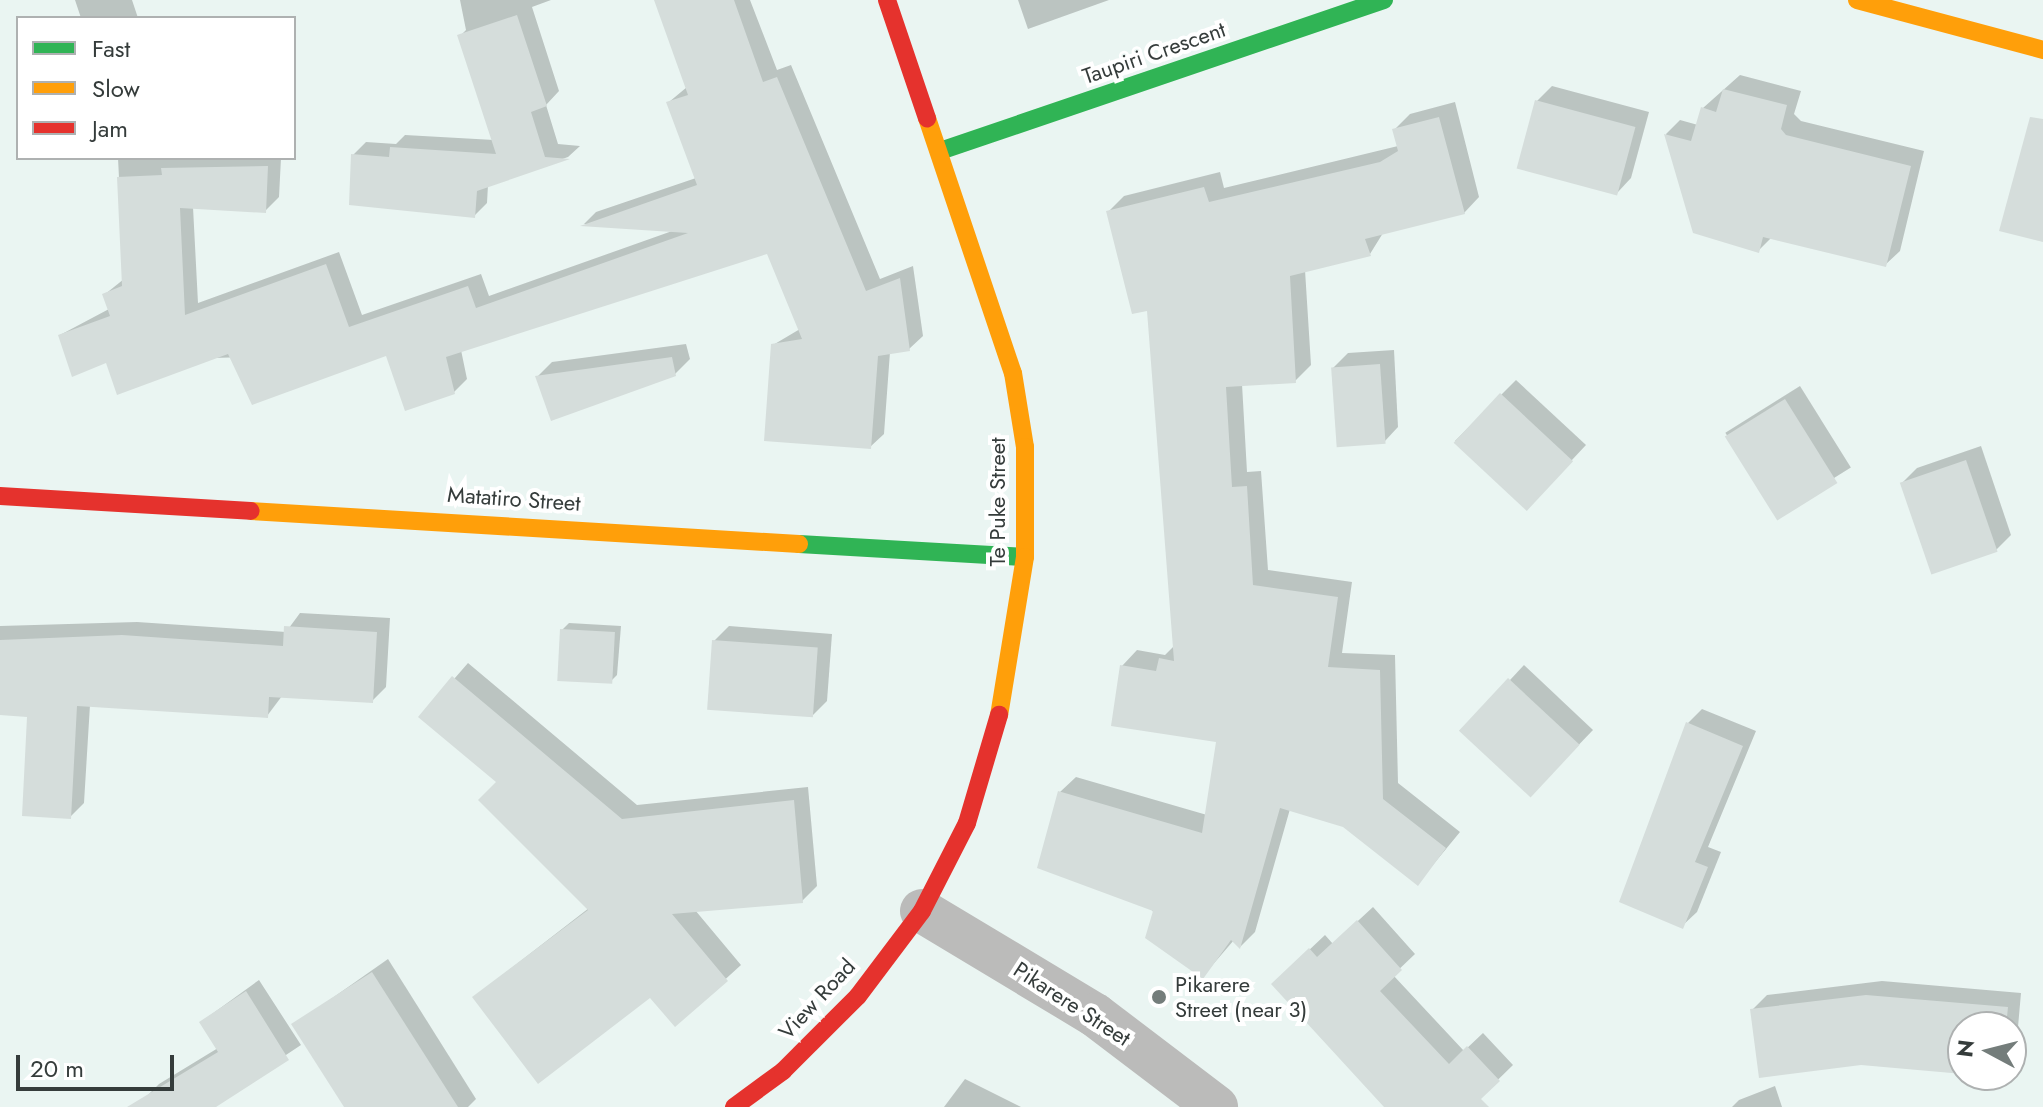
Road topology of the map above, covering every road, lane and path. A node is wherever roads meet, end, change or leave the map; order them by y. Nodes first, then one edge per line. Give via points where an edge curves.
1 (887, 0) edge
2 (1384, 0) edge
3 (1857, 0) edge
4 (2043, 50) edge
5 (940, 151) junction
6 (0, 496) edge
7 (1025, 557) junction
8 (922, 911) junction
9 (734, 1107) edge
10 (1216, 1107) edge

1 - 5 street, Te Puke Street
2 - 5 street, Taupiri Crescent
3 - 4 street
5 - 7 street, Te Puke Street via 1013,373 1025,447
6 - 7 street, Matatiro Street
7 - 8 street, Te Puke Street via 994,743 967,823
8 - 9 street, View Road via 858,996 783,1071
8 - 10 street, Pikarere Street via 1095,1015

